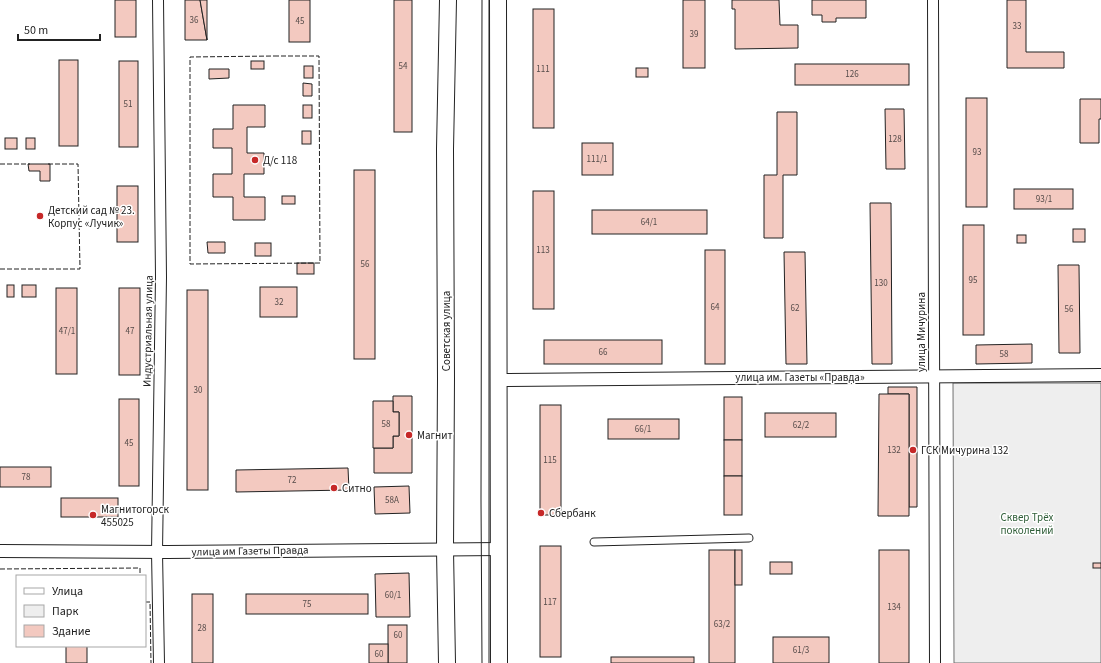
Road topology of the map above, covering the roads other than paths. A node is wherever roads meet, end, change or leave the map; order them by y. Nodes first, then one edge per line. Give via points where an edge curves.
1 (158, 0) edge
2 (448, 0) edge
3 (498, 0) edge
4 (933, 0) edge
5 (1101, 375) edge
6 (933, 377) junction
7 (498, 380) junction
8 (749, 538) dead end
9 (594, 542) dead end
10 (500, 549) junction
11 (445, 550) junction
12 (0, 551) edge
13 (157, 552) junction
14 (159, 663) edge
15 (447, 663) edge
16 (499, 663) edge
17 (935, 663) edge

1 - 13 street, Индустриальная улица via 161,277
2 - 11 main road, Советская улица via 445,149
3 - 7 main road
4 - 6 street, улица Мичурина
5 - 6 street, улица им. Газеты «Правда»
6 - 7 street, улица им. Газеты «Правда»
6 - 17 street, улица Мичурина
7 - 10 main road
8 - 9 street
10 - 11 street, улица им Газеты Правда
10 - 16 main road
11 - 13 street, улица им Газеты Правда
11 - 15 main road, Советская улица
12 - 13 street, улица им Газеты Правда
13 - 14 street, Индустриальная улица

